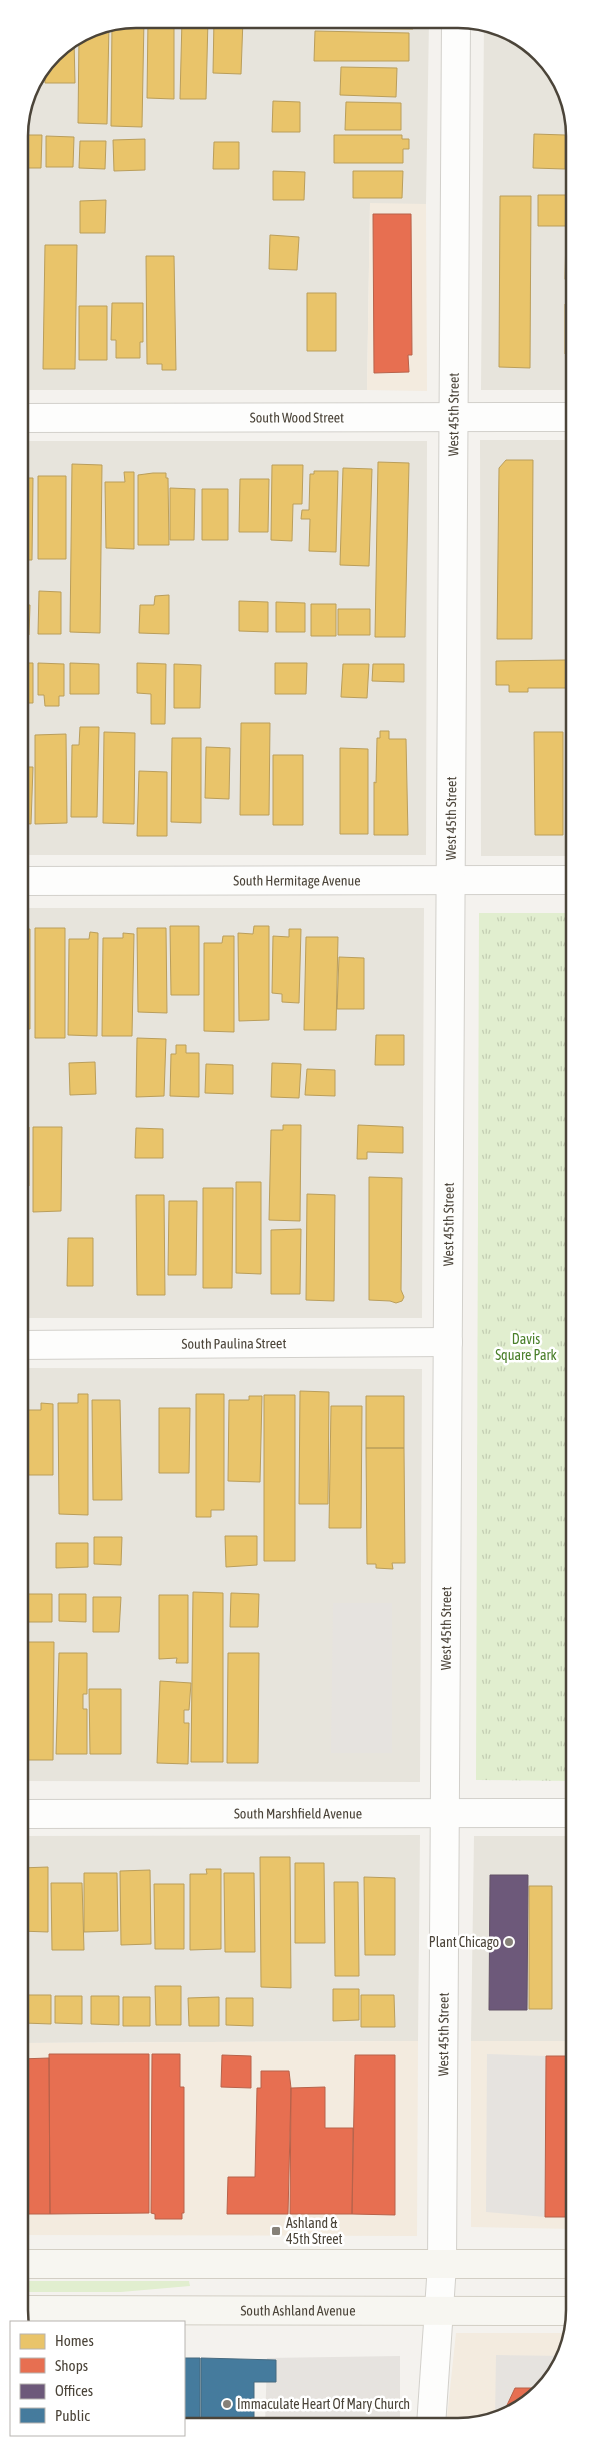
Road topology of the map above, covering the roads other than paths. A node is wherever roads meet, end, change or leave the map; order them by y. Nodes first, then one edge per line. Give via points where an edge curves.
1 (456, 28) edge
2 (453, 417) junction
3 (566, 417) edge
4 (28, 418) edge
5 (450, 880) junction
6 (566, 880) edge
7 (28, 881) edge
8 (448, 1342) junction
9 (28, 1345) edge
10 (566, 1813) edge
11 (28, 1814) edge
12 (445, 1814) junction
13 (28, 2264) edge
14 (566, 2264) edge
15 (442, 2265) junction
16 (28, 2310) edge
17 (438, 2312) junction
18 (566, 2312) edge
19 (431, 2418) edge

1 - 2 street, West 45th Street
2 - 3 street, South Wood Street
2 - 4 street, South Wood Street
2 - 5 street, West 45th Street
5 - 6 street, South Hermitage Avenue
5 - 7 street, South Hermitage Avenue
5 - 8 street, West 45th Street
8 - 9 street, South Paulina Street
8 - 12 street, West 45th Street
10 - 12 street, South Marshfield Avenue
11 - 12 street, South Marshfield Avenue
12 - 15 street, West 45th Street
13 - 15 main road
14 - 15 main road
15 - 17 street, West 45th Street
16 - 17 main road, South Ashland Avenue
17 - 18 main road, South Ashland Avenue
17 - 19 street, West 45th Street

